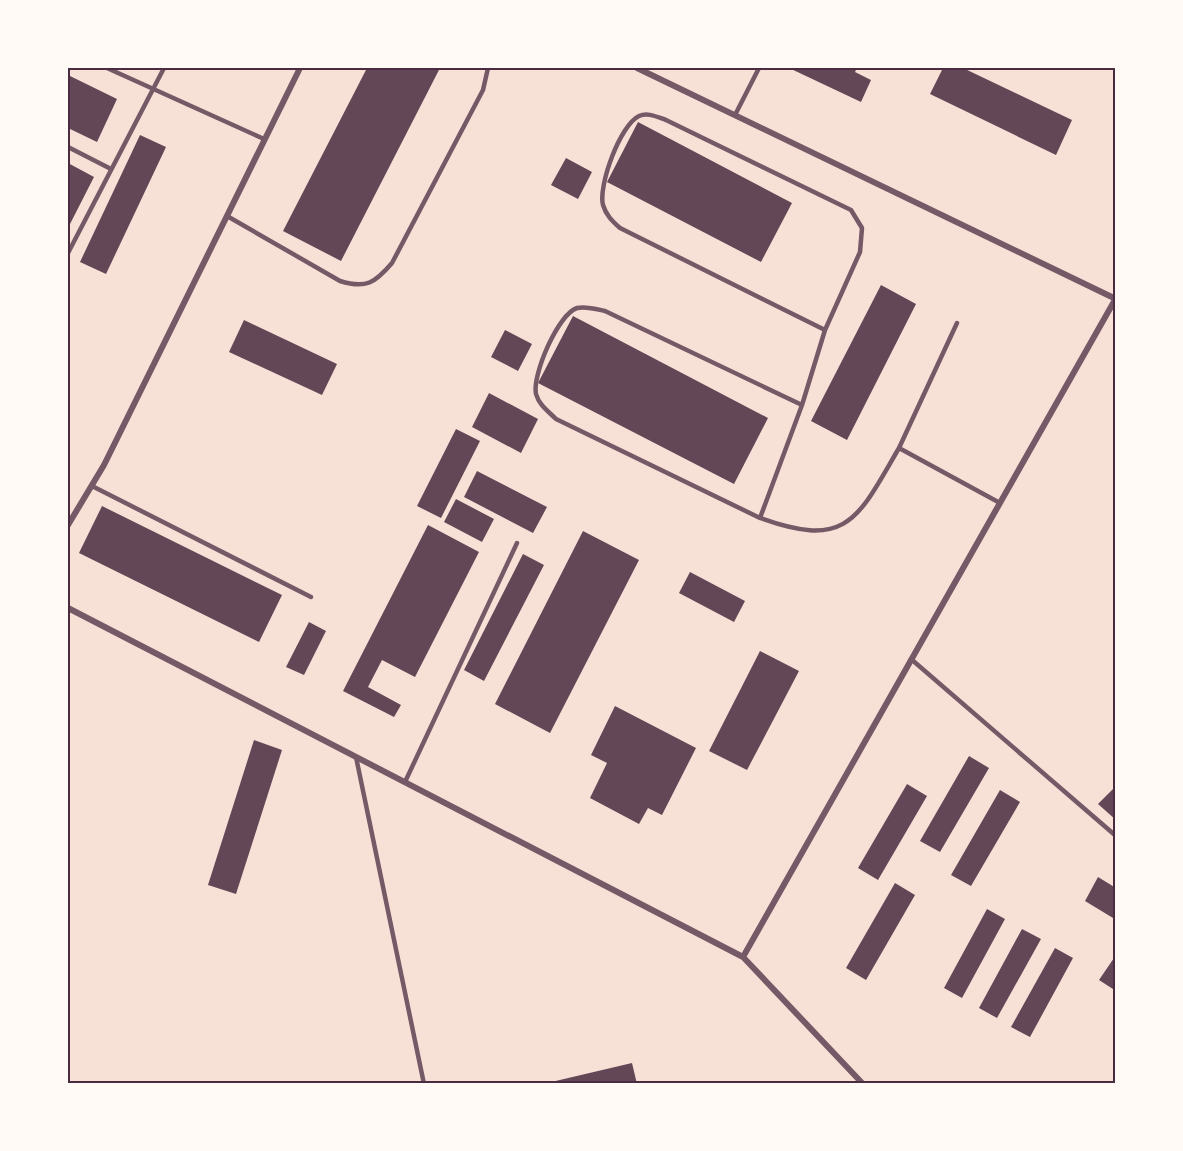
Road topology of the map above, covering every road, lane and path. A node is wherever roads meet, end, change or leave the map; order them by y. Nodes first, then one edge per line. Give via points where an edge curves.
1 (107, 68) edge
2 (164, 68) edge
3 (300, 68) edge
4 (489, 68) edge
5 (637, 68) edge
6 (759, 68) edge
7 (152, 88) junction
8 (735, 115) junction
9 (264, 139) junction
10 (68, 147) edge
11 (111, 169) junction
12 (227, 216) junction
13 (68, 253) edge
14 (1115, 299) edge
15 (957, 322) dead end
16 (825, 330) junction
17 (802, 405) junction
18 (899, 448) junction
19 (92, 486) junction
20 (1000, 503) junction
21 (760, 518) junction
22 (68, 525) edge
23 (517, 543) dead end
24 (311, 597) dead end
25 (68, 608) edge
26 (911, 659) junction
27 (356, 756) junction
28 (405, 782) junction
29 (1116, 836) edge
30 (743, 957) junction
31 (424, 1083) edge
32 (863, 1083) edge

1 - 7 lane
2 - 7 lane
3 - 9 street
4 - 12 lane via 483,90 381,277 355,285 340,281
5 - 8 street
6 - 8 lane
7 - 9 lane
7 - 11 lane
8 - 14 street
9 - 12 street
10 - 11 lane
11 - 13 lane
12 - 19 street
14 - 20 street
15 - 18 lane
16 - 16 lane via 620,228 608,217 603,206 603,180 626,127 638,116 648,114 666,120 851,210 859,220 862,240
16 - 17 lane
17 - 21 lane
17 - 21 lane via 589,307 565,315 539,367 536,393 540,404 556,419
18 - 20 lane
18 - 21 lane via 871,497 841,527 805,531
19 - 22 street
19 - 24 lane
20 - 26 street
23 - 28 lane
25 - 27 street
26 - 29 lane
26 - 30 street
27 - 28 street
27 - 31 lane
28 - 30 street
30 - 32 street

